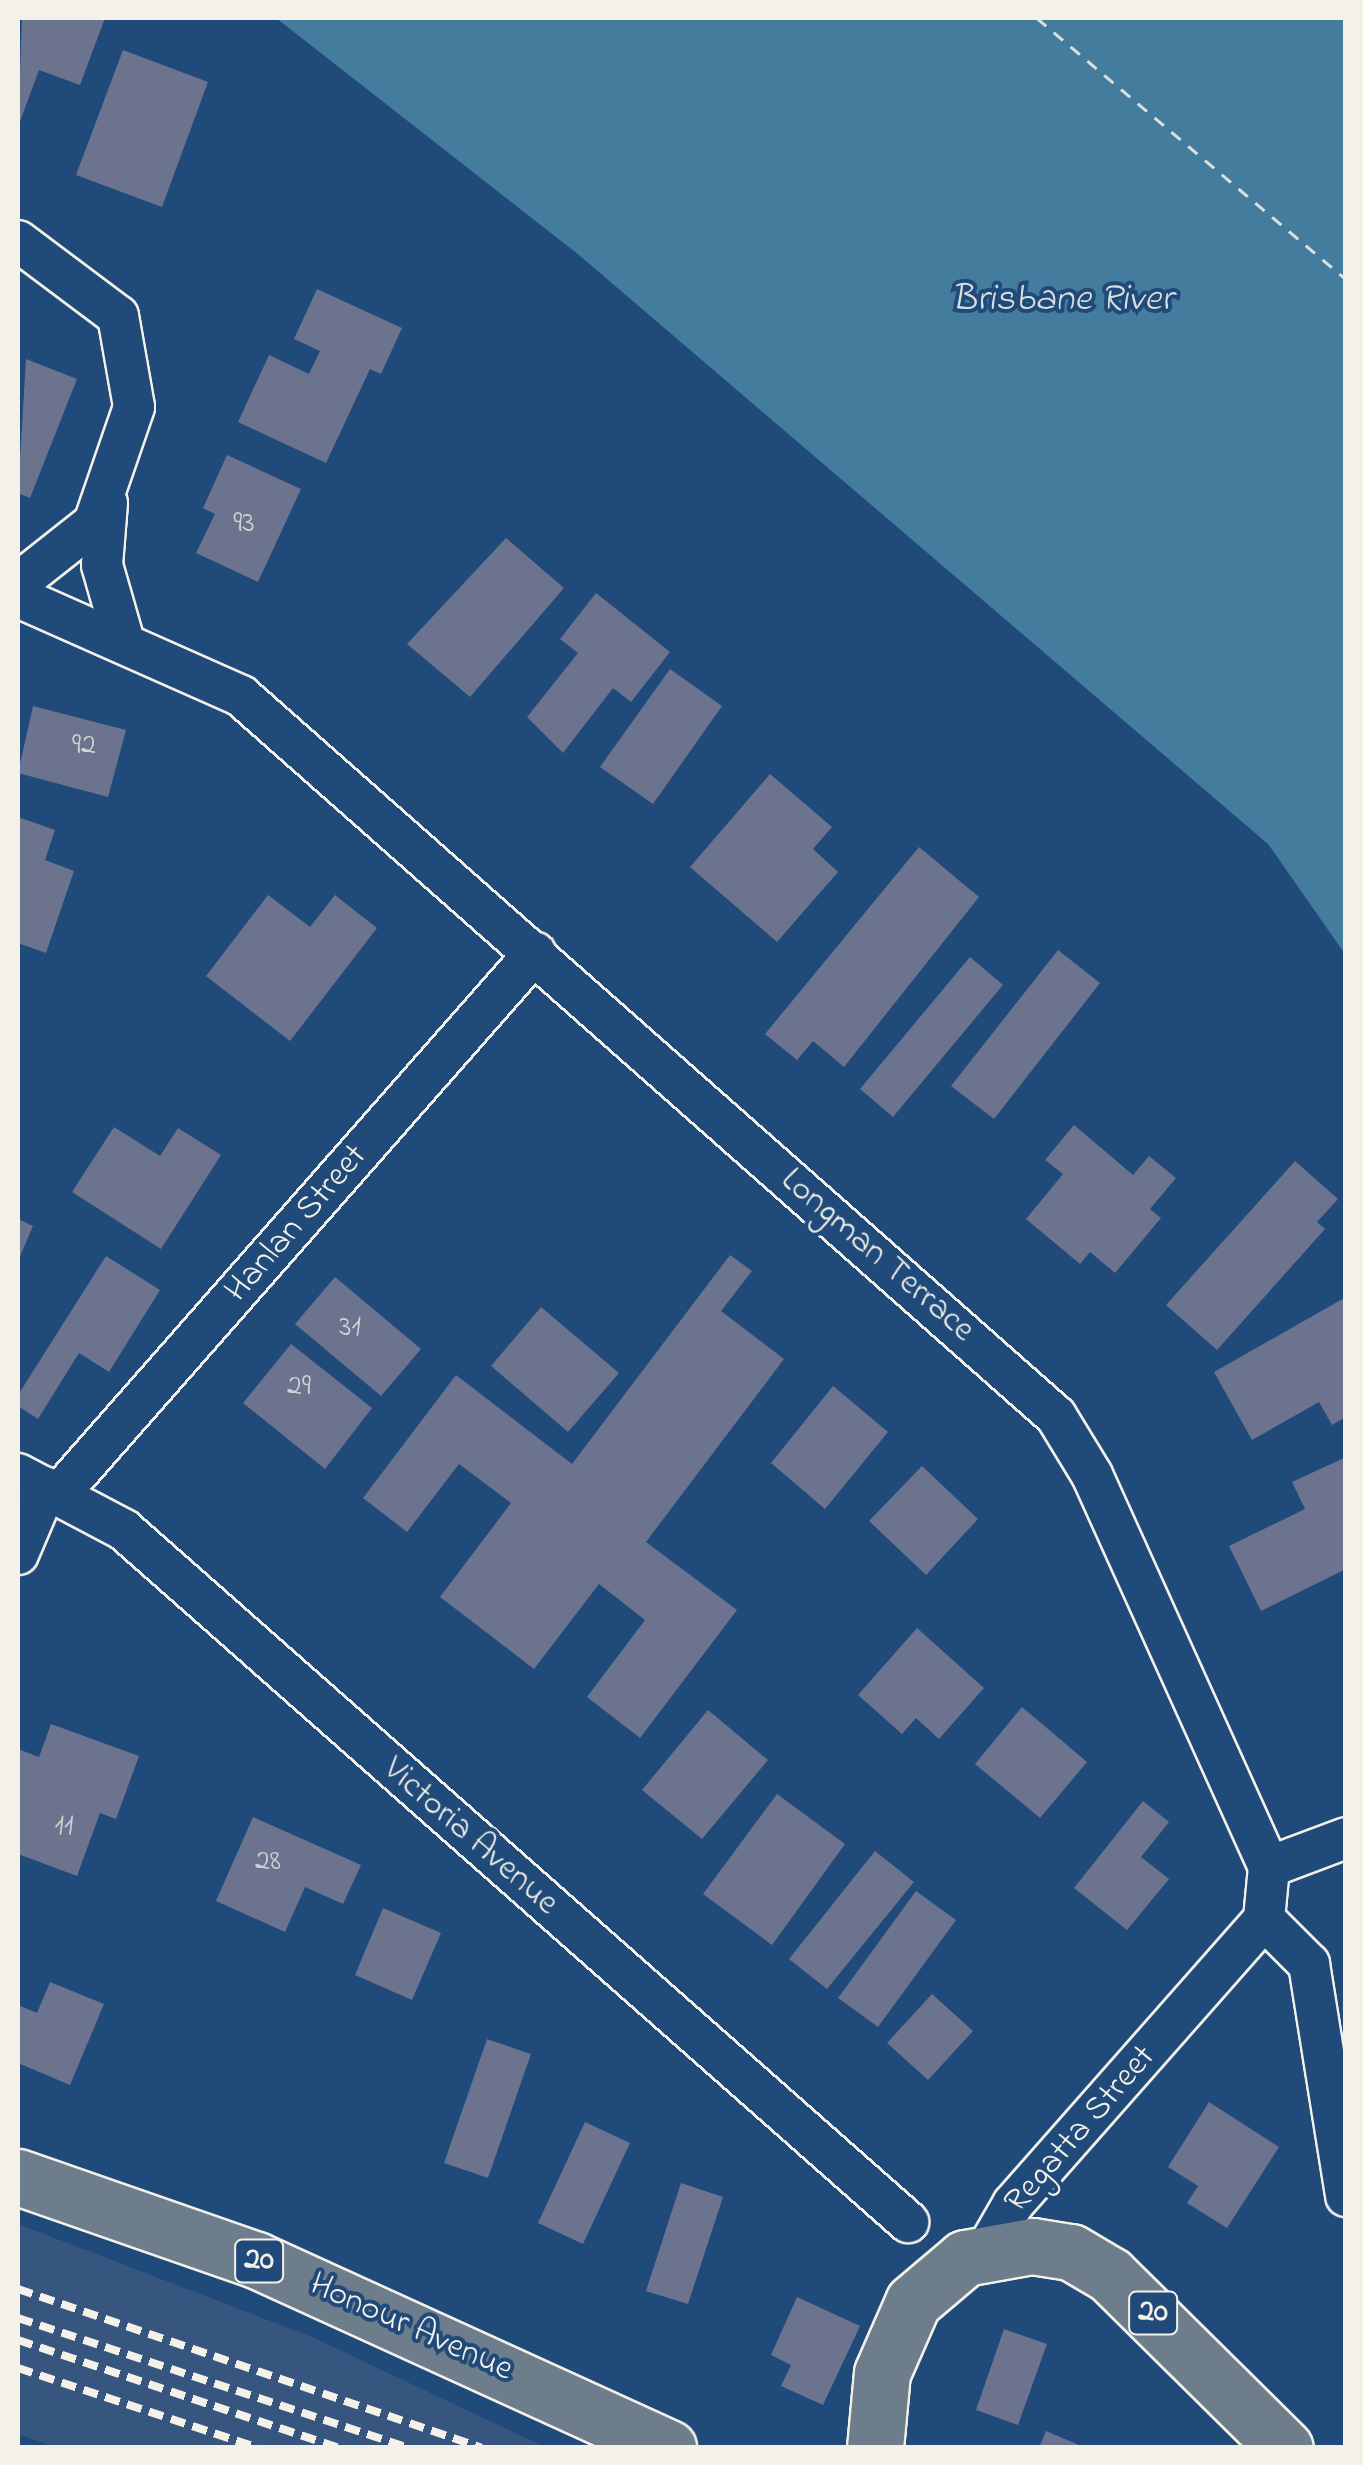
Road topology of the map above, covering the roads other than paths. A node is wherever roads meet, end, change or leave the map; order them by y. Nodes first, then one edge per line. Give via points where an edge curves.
1 (18, 241) edge
2 (110, 494) junction
3 (18, 583) edge
4 (18, 597) edge
5 (123, 638) junction
6 (535, 954) junction
7 (41, 1485) edge
8 (18, 1554) edge
9 (1346, 1838) edge
10 (1269, 1867) junction
11 (1264, 1919) junction
12 (28, 2177) edge
13 (1346, 2196) edge
14 (908, 2222) dead end
15 (986, 2252) junction
16 (668, 2448) edge
17 (874, 2448) edge
18 (1285, 2448) edge

1 - 2 street via 107,304 124,330 134,420
2 - 3 street via 74,546
2 - 5 street via 102,565
4 - 5 street, Longman Terrace
5 - 6 street, Longman Terrace via 241,696
6 - 7 street, Hanlan Street
6 - 10 street, Longman Terrace via 1056,1416 1092,1475
7 - 8 street, Hanlan Street
7 - 14 street, Victoria Avenue via 124,1530
9 - 10 street
10 - 11 street, Longman Terrace
11 - 13 street via 1311,1970
11 - 15 street, Regatta Street via 1013,2204
12 - 16 main road, Honour Avenue / 20 via 354,2301
15 - 17 main road, Regatta Street / 20 via 938,2275 904,2318 878,2388
15 - 18 main road, 20 via 1046,2246 1095,2264

